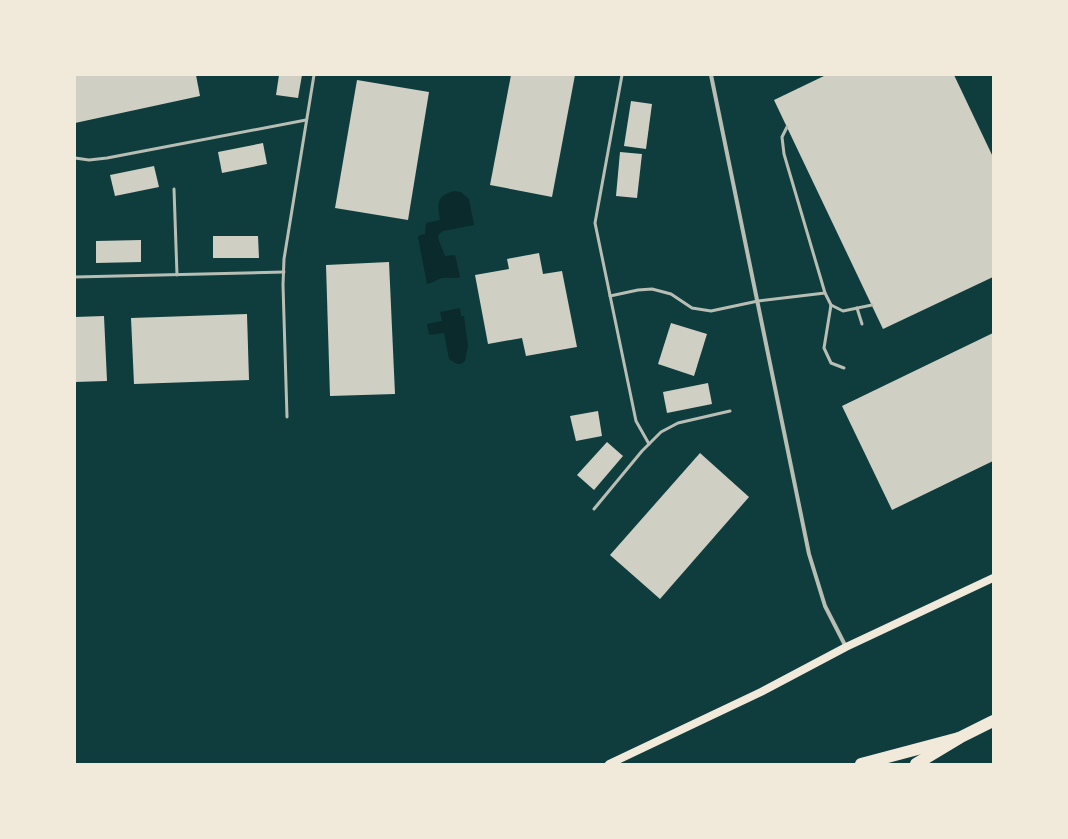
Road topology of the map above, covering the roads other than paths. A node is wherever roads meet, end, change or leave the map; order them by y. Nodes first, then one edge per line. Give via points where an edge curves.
1 (314, 75) edge
2 (622, 75) edge
3 (711, 75) edge
4 (306, 120) junction
5 (787, 127) dead end
6 (75, 158) edge
7 (174, 189) dead end
8 (284, 272) junction
9 (177, 275) junction
10 (75, 277) edge
11 (825, 293) junction
12 (610, 296) junction
13 (758, 301) junction
14 (830, 305) junction
15 (872, 305) dead end
16 (857, 308) junction
17 (862, 324) dead end
18 (844, 368) dead end
19 (730, 411) dead end
20 (287, 417) dead end
21 (649, 444) junction
22 (594, 509) dead end
23 (993, 578) edge
24 (846, 647) junction
25 (993, 721) edge
26 (959, 738) junction
27 (609, 764) edge
28 (861, 764) edge
29 (916, 764) edge

1 - 4 lane
2 - 12 lane via 595,223
3 - 13 street
4 - 6 lane via 107,158
4 - 8 lane
5 - 11 lane via 782,137 784,154
7 - 9 lane
8 - 9 lane
8 - 20 lane
9 - 10 lane
11 - 13 lane
11 - 14 lane
12 - 13 lane via 652,289 671,294 692,308 710,311
12 - 21 lane via 636,421
13 - 24 street via 809,554 825,606
14 - 16 lane via 843,311
14 - 18 lane via 824,348 831,363
15 - 16 lane
16 - 17 lane
19 - 21 lane via 678,422 661,432
21 - 22 lane
23 - 24 main road
24 - 27 main road via 761,692
25 - 26 highway
26 - 28 highway
26 - 29 highway

